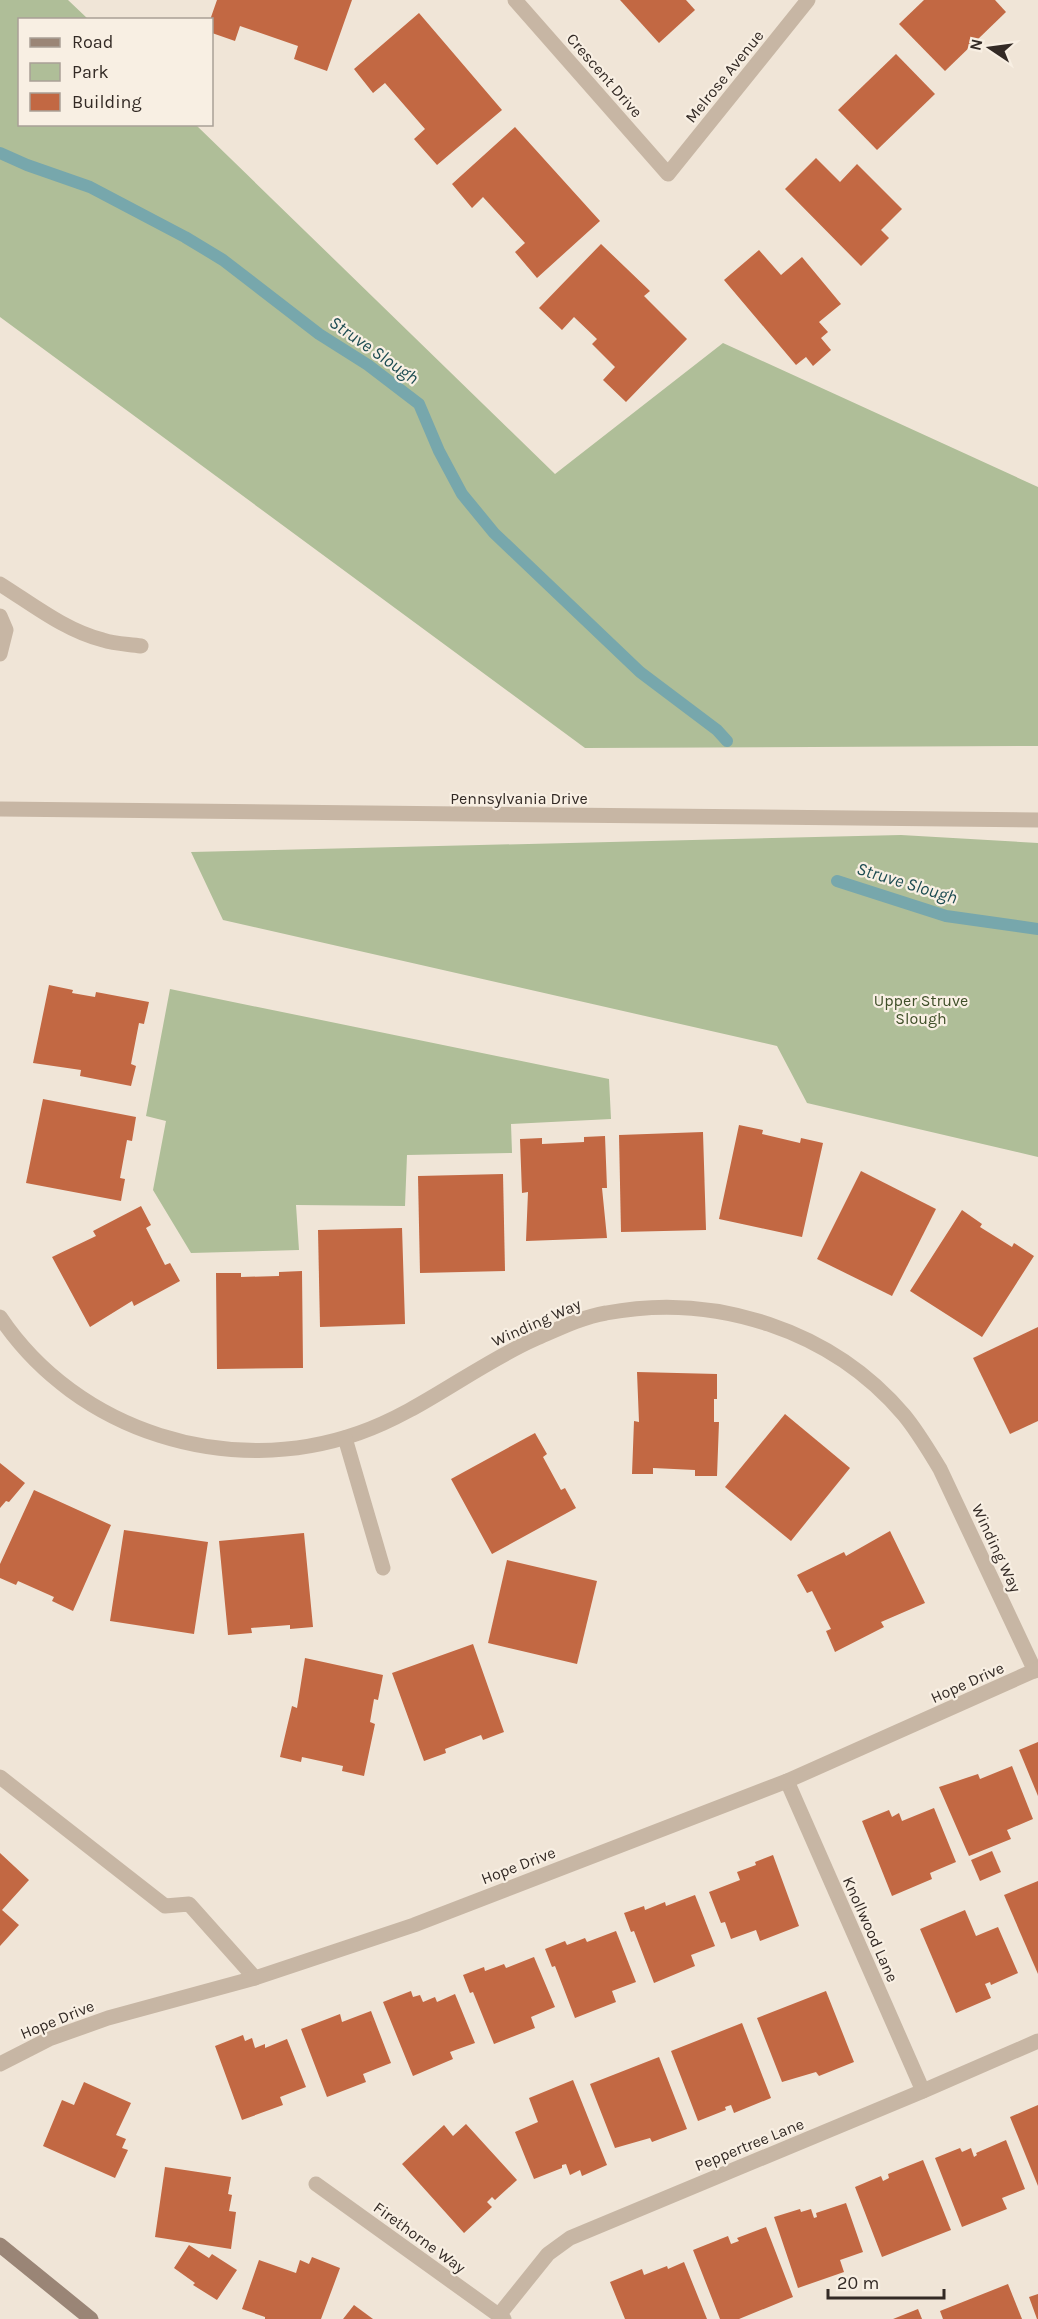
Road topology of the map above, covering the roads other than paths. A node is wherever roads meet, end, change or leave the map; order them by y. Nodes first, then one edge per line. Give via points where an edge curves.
1 (514, 0) edge
2 (808, 0) edge
3 (668, 174) joint
4 (0, 584) edge
5 (0, 616) edge
6 (141, 646) dead end
7 (0, 654) edge
8 (0, 809) edge
9 (1038, 820) edge
10 (0, 1317) edge
11 (345, 1438) junction
12 (383, 1568) dead end
13 (1036, 1670) edge
14 (0, 1777) edge
15 (787, 1781) junction
16 (255, 1978) junction
17 (1038, 2041) edge
18 (0, 2064) edge
19 (923, 2091) junction
20 (316, 2184) dead end
21 (0, 2245) edge
22 (501, 2317) edge
23 (91, 2319) edge

1 - 3 street, Crescent Drive
2 - 3 street, Melrose Avenue
4 - 6 street via 90,636
5 - 7 street via 6,630
8 - 9 street, Pennsylvania Drive
10 - 11 street, Winding Way via 56,1381 136,1428 221,1449 288,1449
11 - 12 street
11 - 13 street, Winding Way via 382,1423 533,1340 604,1313 665,1306 711,1309 751,1318 814,1344 841,1360 904,1415 940,1469
13 - 15 street, Hope Drive
14 - 16 street via 165,1906 189,1904
15 - 16 street, Hope Drive via 414,1925
15 - 19 street, Knollwood Lane
16 - 18 street, Hope Drive via 108,2018 49,2038
17 - 19 street, Peppertree Lane
19 - 22 street, Peppertree Lane via 570,2238 548,2254
20 - 22 street, Firethorne Way
21 - 23 main road

